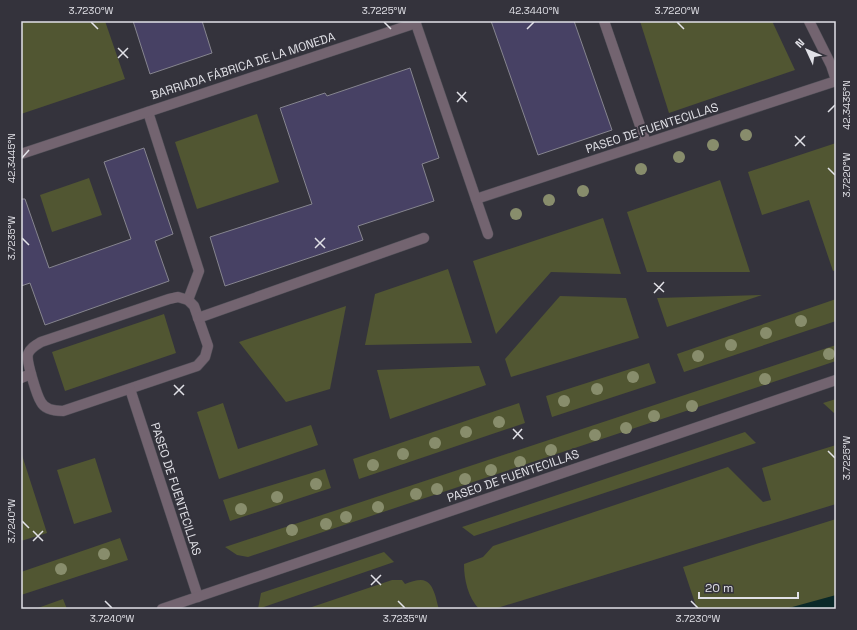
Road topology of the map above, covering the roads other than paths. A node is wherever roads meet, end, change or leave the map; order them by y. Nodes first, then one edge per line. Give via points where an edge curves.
1 (604, 21) edge
2 (809, 21) edge
3 (415, 22) edge
4 (836, 81) edge
5 (148, 112) junction
6 (646, 143) junction
7 (21, 154) edge
8 (476, 199) junction
9 (488, 234) dead end
10 (424, 238) dead end
11 (188, 300) junction
12 (198, 318) junction
13 (24, 350) edge
14 (31, 374) junction
15 (21, 378) edge
16 (836, 380) edge
17 (130, 389) junction
18 (198, 597) junction
19 (162, 609) edge

1 - 6 street
2 - 4 street via 831,65
3 - 5 street, BARRIADA FÁBRICA DE LA MONEDA
3 - 8 street, BARRIADA FÁBRICA DE LA MONEDA
4 - 6 street, PASEO DE FUENTECILLAS
5 - 7 street, BARRIADA FÁBRICA DE LA MONEDA
5 - 11 street, BARRIADA FÁBRICA DE LA MONEDA via 199,271
6 - 8 street, PASEO DE FUENTECILLAS
8 - 9 street, BARRIADA FÁBRICA DE LA MONEDA
10 - 12 street
11 - 12 street via 194,306
11 - 13 street via 178,297 168,299 48,339
12 - 17 street via 208,346 205,357 197,366
13 - 14 street
14 - 15 street
14 - 17 street via 41,403 51,411 63,411
16 - 18 street, PASEO DE FUENTECILLAS
17 - 18 street, PASEO DE FUENTECILLAS
18 - 19 street, PASEO DE FUENTECILLAS

